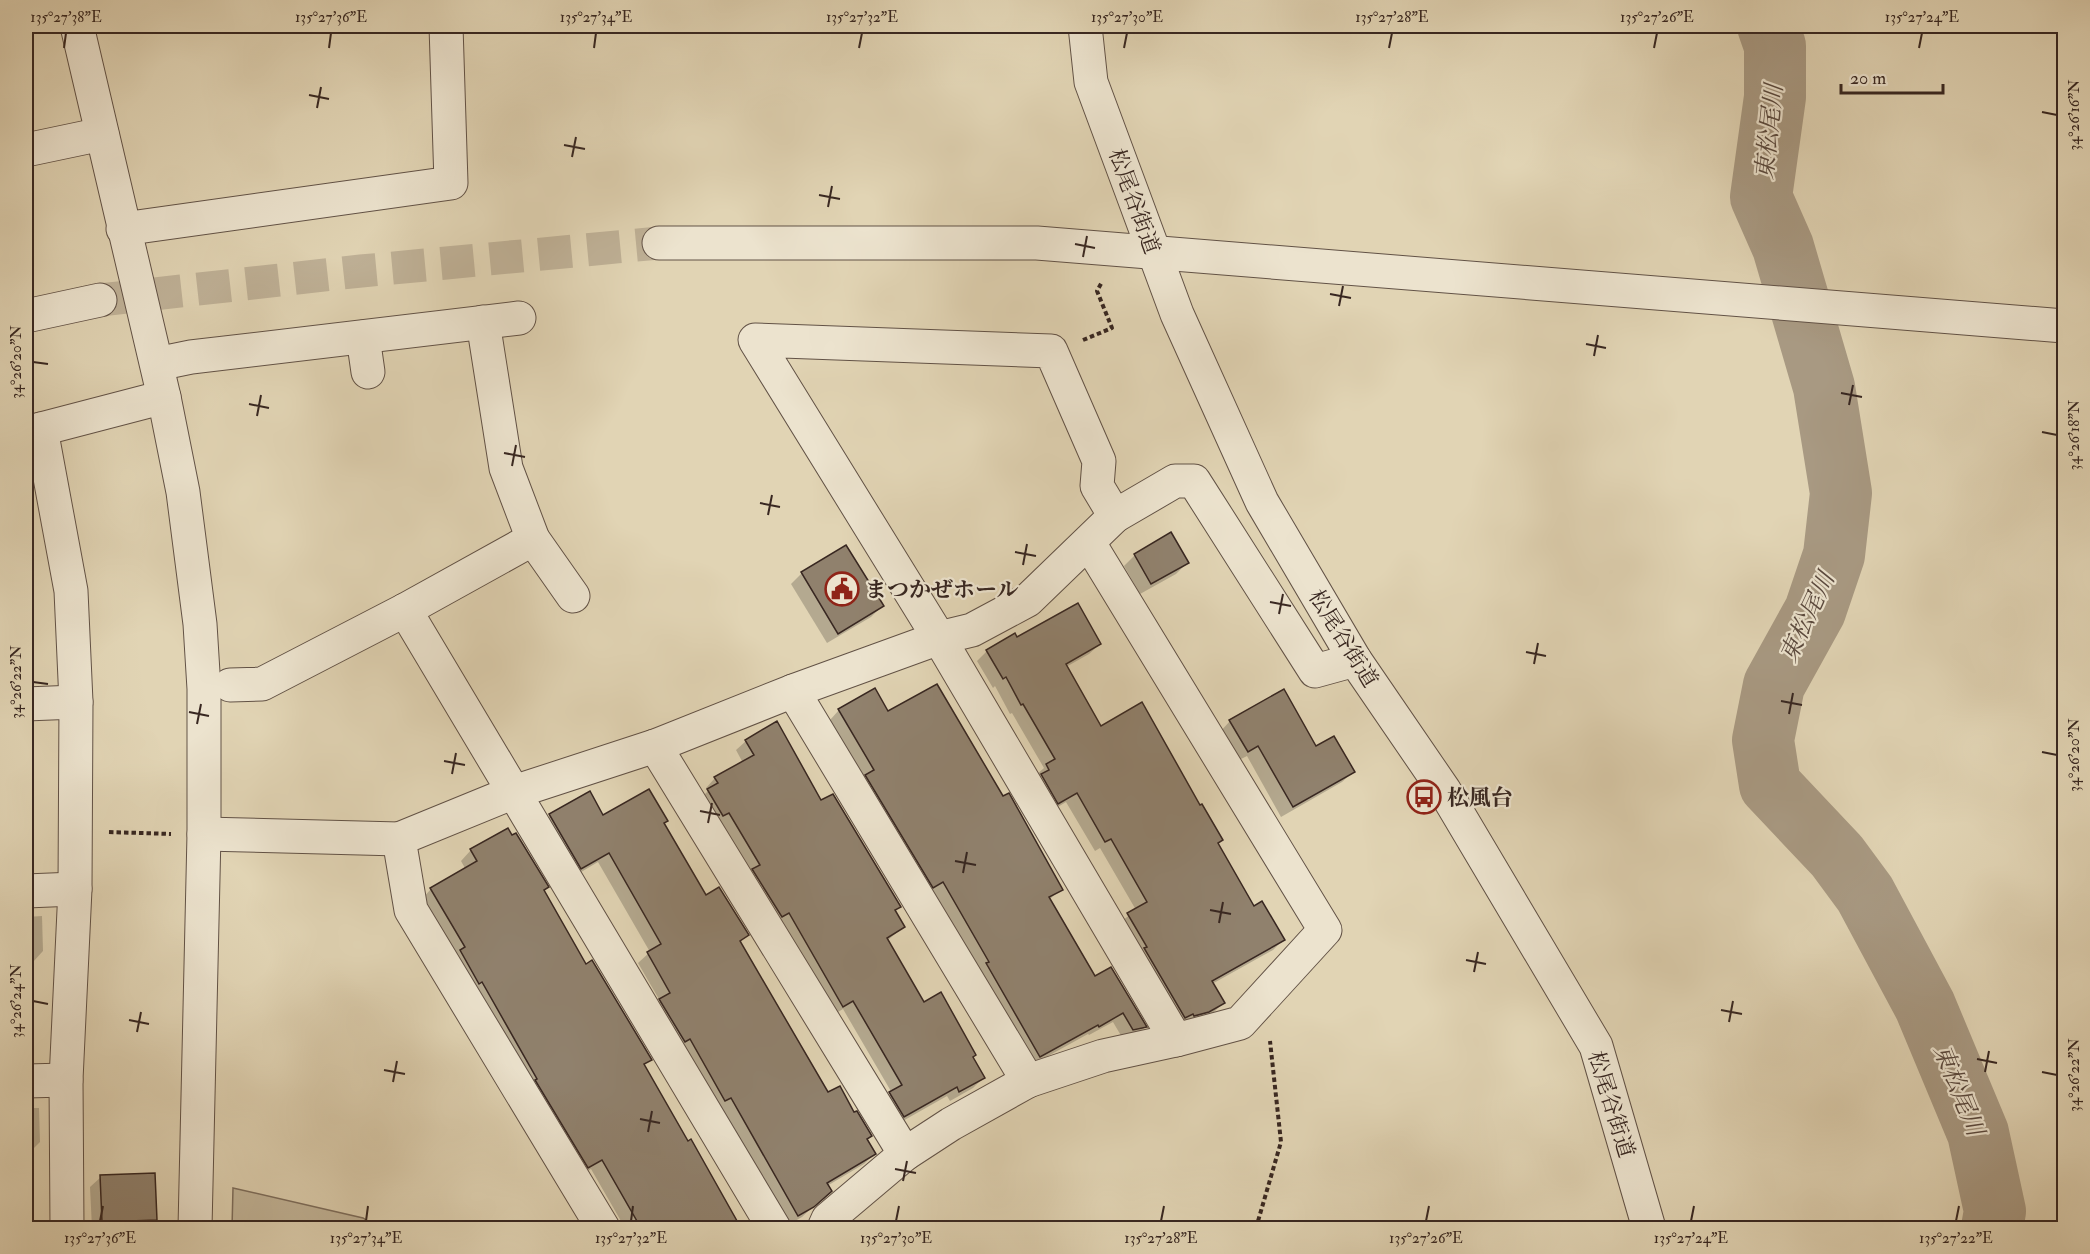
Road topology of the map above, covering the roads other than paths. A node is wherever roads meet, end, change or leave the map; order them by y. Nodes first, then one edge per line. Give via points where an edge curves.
1 (77, 26) edge
2 (447, 26) edge
3 (1085, 26) edge
4 (102, 134) junction
5 (26, 150) edge
6 (123, 229) junction
7 (658, 243) tunnel mouth
8 (1154, 253) junction
9 (100, 300) tunnel mouth
10 (26, 316) edge
11 (519, 318) dead end
12 (483, 322) junction
13 (2064, 326) edge
14 (363, 336) junction
15 (157, 364) junction
16 (368, 372) dead end
17 (164, 397) junction
18 (33, 431) edge
19 (1115, 516) junction
20 (533, 539) junction
21 (1089, 543) junction
22 (573, 596) dead end
23 (405, 610) junction
24 (939, 638) junction
25 (1355, 660) junction
26 (230, 685) dead end
27 (793, 691) junction
28 (76, 702) junction
29 (26, 704) edge
30 (655, 746) junction
31 (514, 792) junction
32 (191, 834) junction
33 (399, 839) junction
34 (75, 889) junction
35 (26, 891) edge
36 (1176, 1040) junction
37 (66, 1080) junction
38 (26, 1081) edge
39 (1028, 1081) junction
40 (905, 1154) junction
41 (67, 1228) edge
42 (195, 1228) edge
43 (603, 1228) edge
44 (774, 1228) edge
45 (824, 1228) edge
46 (1649, 1228) edge

1 - 4 street
2 - 6 street via 451,183
3 - 8 street, 松尾谷街道 via 1091,82
4 - 5 street
4 - 6 street
6 - 15 street
7 - 8 street via 1037,243
8 - 13 street
8 - 25 street, 松尾谷街道 via 1177,314 1262,502
9 - 10 street
11 - 12 street
12 - 14 street
12 - 20 street via 506,468
14 - 15 street
14 - 16 street
15 - 17 street
17 - 18 street
17 - 32 street via 183,492 200,624 204,689
18 - 28 street via 71,591
19 - 21 street
19 - 24 street via 1097,486 1099,461 1051,351 755,340
19 - 25 street via 1175,481 1194,481 1315,671
20 - 22 street
20 - 23 street
21 - 24 street via 1028,600 972,630
21 - 36 street via 1325,930 1240,1023
23 - 26 street via 262,684
23 - 31 street
24 - 27 street
24 - 36 street
25 - 46 street, 松尾谷街道 via 1444,790 1596,1046
27 - 30 street
27 - 39 street
28 - 29 street
28 - 34 street
30 - 31 street
30 - 40 street
31 - 33 street
31 - 44 street
32 - 33 street
32 - 42 street
33 - 43 street via 411,910
34 - 35 street
34 - 37 street
36 - 39 street via 1103,1056
37 - 38 street
37 - 41 street
39 - 40 street
40 - 45 street via 828,1219

